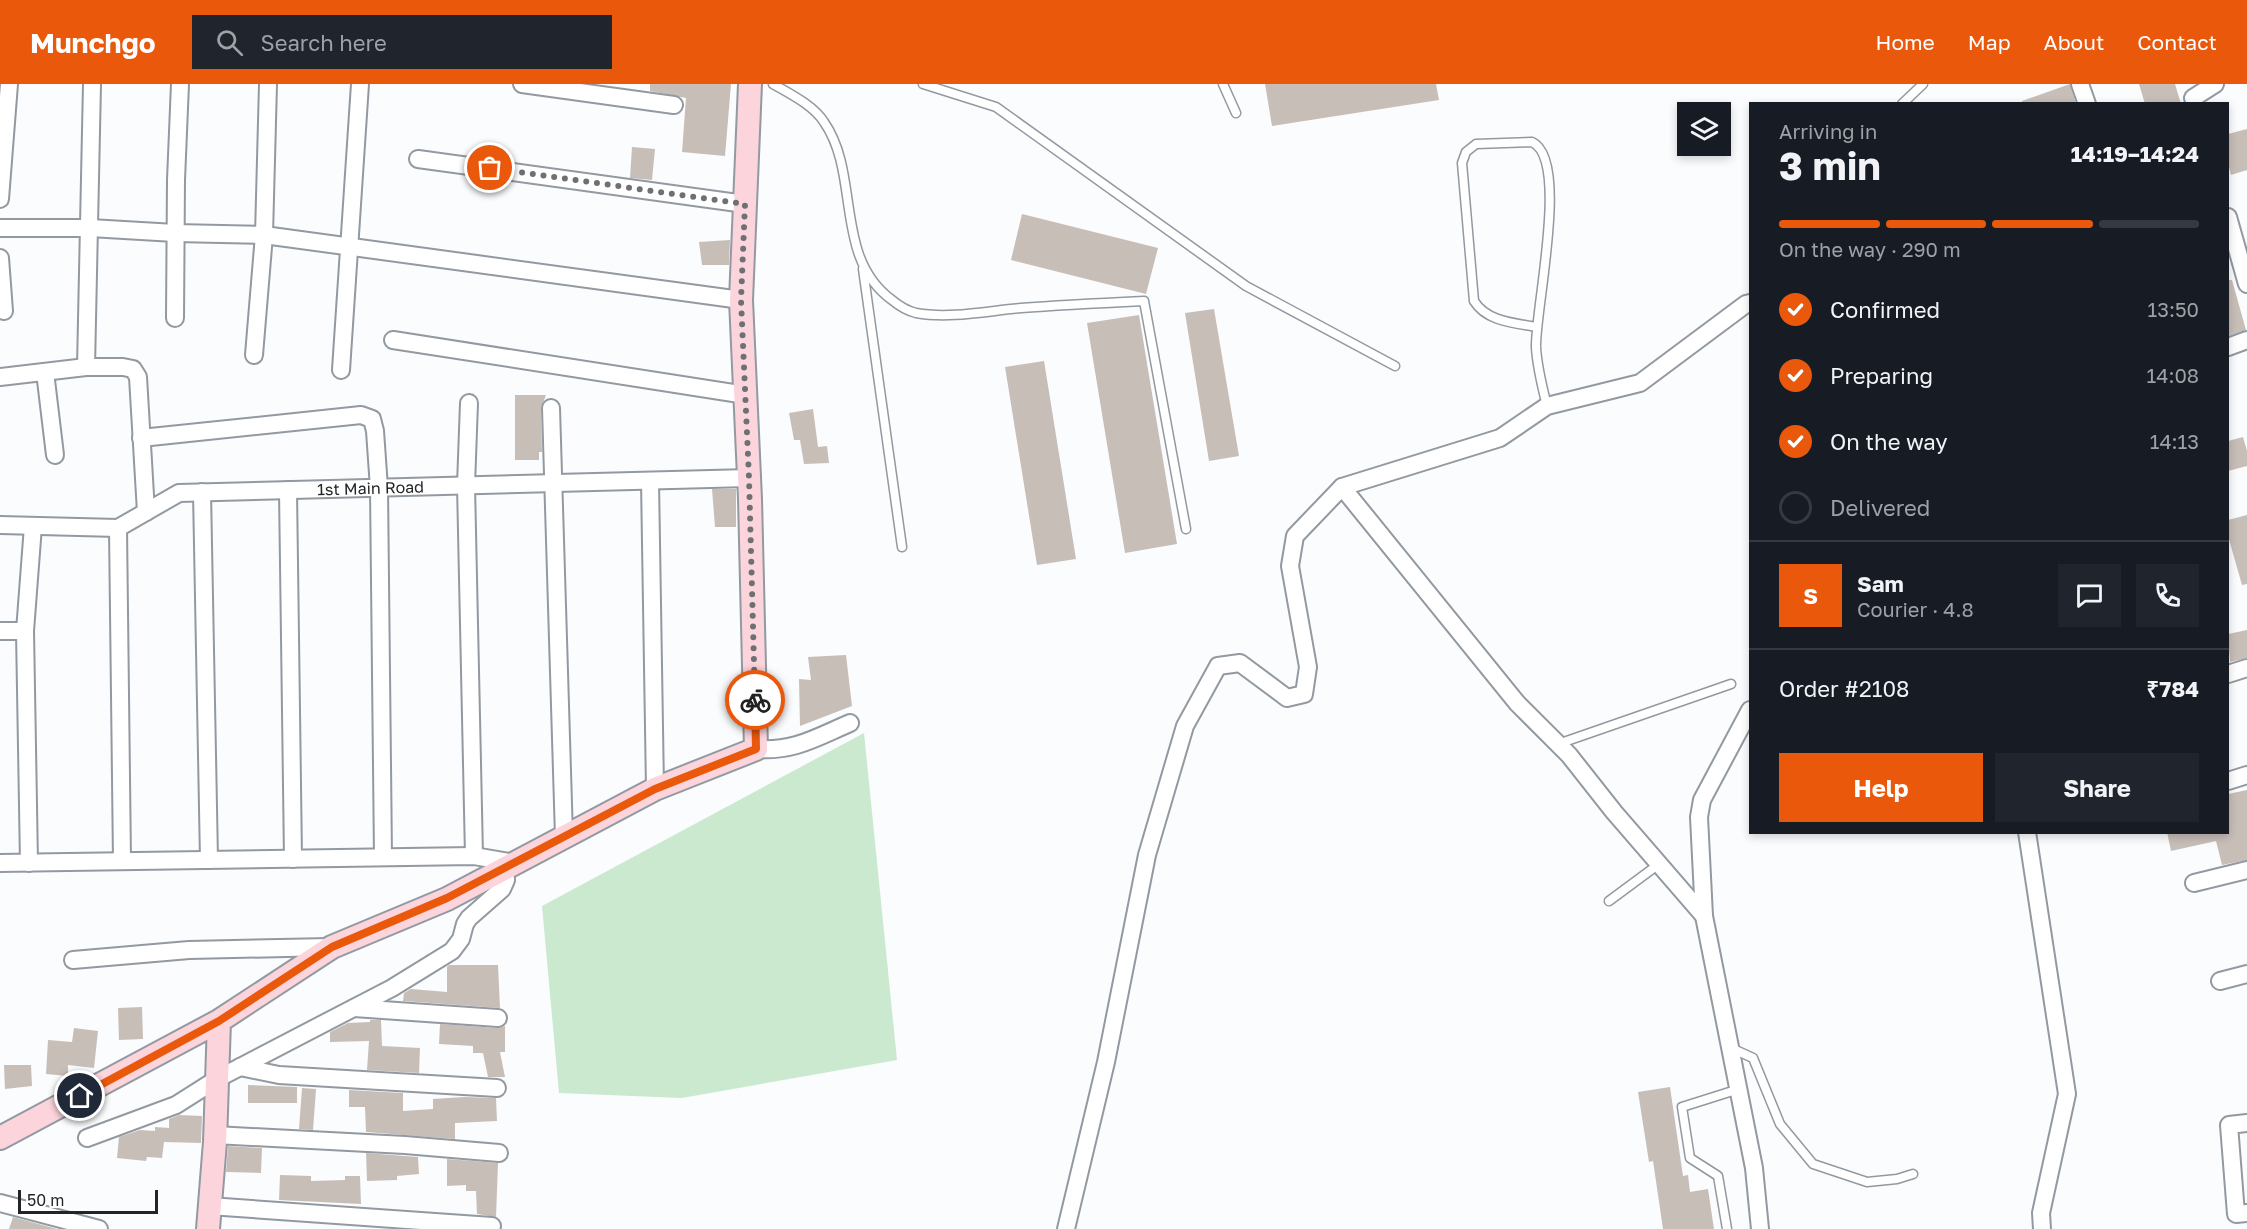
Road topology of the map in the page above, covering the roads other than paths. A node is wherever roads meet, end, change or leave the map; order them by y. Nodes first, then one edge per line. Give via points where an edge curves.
1 (9, 84) edge
2 (92, 84) edge
3 (180, 84) edge
4 (268, 84) edge
5 (360, 84) edge
6 (522, 84) edge
7 (750, 84) edge
8 (773, 84) edge
9 (923, 84) edge
10 (1223, 84) edge
11 (1923, 84) edge
12 (2080, 84) edge
13 (2215, 84) edge
14 (2192, 95) edge
15 (1904, 102) edge
16 (2085, 102) edge
17 (674, 105) dead end
18 (1236, 113) dead end
19 (418, 159) dead end
20 (0, 199) edge
21 (745, 204) junction
22 (2229, 221) edge
23 (0, 228) edge
24 (90, 228) junction
25 (175, 233) junction
26 (264, 235) junction
27 (349, 246) junction
28 (0, 258) edge
29 (862, 262) junction
30 (2247, 285) edge
31 (741, 300) junction
32 (1749, 303) edge
33 (4, 311) dead end
34 (175, 318) dead end
35 (1537, 327) junction
36 (393, 340) dead end
37 (2247, 340) edge
38 (2229, 346) edge
39 (255, 355) dead end
40 (1395, 366) dead end
41 (86, 367) junction
42 (341, 370) dead end
43 (45, 372) junction
44 (0, 377) edge
45 (746, 395) junction
46 (469, 403) dead end
47 (1547, 406) junction
48 (551, 408) dead end
49 (141, 438) junction
50 (55, 454) dead end
51 (749, 478) junction
52 (650, 481) junction
53 (554, 483) junction
54 (466, 485) junction
55 (1342, 487) junction
56 (379, 488) junction
57 (288, 490) junction
58 (202, 492) junction
59 (146, 512) junction
60 (0, 525) edge
61 (33, 526) junction
62 (118, 528) junction
63 (1186, 529) dead end
64 (902, 547) dead end
65 (0, 631) edge
66 (25, 631) junction
67 (2247, 668) edge
68 (2229, 674) edge
69 (1731, 684) dead end
70 (1749, 712) edge
71 (850, 723) dead end
72 (1558, 744) junction
73 (756, 749) junction
74 (2247, 775) edge
75 (2229, 781) edge
76 (655, 789) junction
77 (2027, 834) edge
78 (564, 837) junction
79 (474, 856) junction
80 (383, 857) junction
81 (293, 859) junction
82 (209, 860) junction
83 (122, 861) junction
84 (0, 863) edge
85 (29, 863) junction
86 (1659, 864) junction
87 (510, 865) junction
88 (2247, 870) edge
89 (2194, 883) dead end
90 (1609, 901) dead end
91 (1704, 916) junction
92 (332, 947) junction
93 (73, 960) dead end
94 (2247, 974) edge
95 (2220, 981) dead end
96 (353, 1008) junction
97 (498, 1018) dead end
98 (219, 1021) junction
99 (1730, 1047) junction
100 (240, 1067) junction
101 (217, 1079) junction
102 (497, 1088) dead end
103 (1738, 1089) junction
104 (2247, 1123) edge
105 (215, 1135) junction
106 (0, 1138) edge
107 (87, 1138) dead end
108 (499, 1153) dead end
109 (1912, 1174) dead end
110 (0, 1203) edge
111 (210, 1206) junction
112 (2247, 1213) edge
113 (492, 1226) dead end
114 (99, 1229) edge
115 (208, 1229) edge
116 (1066, 1229) edge
117 (1727, 1229) edge
118 (1760, 1229) edge
119 (2042, 1229) edge

1 - 20 street
2 - 24 street
3 - 25 street
4 - 26 street
5 - 27 street
6 - 17 street
7 - 21 street
8 - 29 lane via 824,120 836,144 851,230
9 - 40 lane via 996,107 1246,286
10 - 18 lane
11 - 15 lane
12 - 16 street
13 - 14 street
19 - 21 street
21 - 31 street
22 - 30 street
23 - 24 street
24 - 25 street
24 - 41 street
25 - 26 street
25 - 34 street
26 - 27 street
26 - 39 street
27 - 31 street
27 - 42 street
28 - 33 street
29 - 63 lane via 878,290 915,312 954,314 1144,301
29 - 64 lane
31 - 45 street
32 - 47 street via 1640,383
35 - 35 lane via 1489,315 1480,311 1474,301 1462,162 1476,144 1532,142 1545,154 1550,227
35 - 47 lane via 1538,371
36 - 45 street
37 - 38 street
41 - 43 street
41 - 49 street via 133,369 138,377
43 - 44 street
43 - 50 street
45 - 51 street
46 - 54 street
47 - 55 street via 1500,438
48 - 53 street
49 - 56 street via 361,415 372,419 375,431
49 - 59 street
51 - 52 street, 1st Main Road
51 - 73 street
52 - 53 street, 1st Main Road
52 - 76 street
53 - 54 street, 1st Main Road
53 - 78 street
54 - 56 street, 1st Main Road
54 - 79 street
55 - 72 street via 1517,703
55 - 116 street via 1295,536 1290,566 1308,667 1304,694 1287,698 1240,663 1218,666 1185,726 1147,855 1106,1062
56 - 57 street, 1st Main Road
56 - 80 street
57 - 58 street, 1st Main Road
57 - 81 street
58 - 59 street, 1st Main Road via 179,493
58 - 82 street
59 - 62 street, 1st Main Road
60 - 61 street
61 - 62 street
61 - 66 street
62 - 83 street
65 - 66 street
66 - 85 street
67 - 68 street
69 - 72 lane
70 - 91 street via 1701,800
71 - 73 street via 790,748
72 - 86 street
73 - 76 street
74 - 75 street
76 - 78 street
77 - 119 street via 2067,1094 2040,1213
78 - 87 street
79 - 80 street
79 - 87 street
80 - 81 street
81 - 82 street
82 - 83 street
83 - 85 street
84 - 85 street
86 - 90 lane
86 - 91 street
87 - 92 street via 447,898
87 - 96 street via 502,889 469,918 457,946
88 - 89 street
91 - 99 street
92 - 93 street via 189,950
92 - 98 street
94 - 95 street
96 - 97 street
96 - 100 street
98 - 101 street
98 - 106 street
99 - 103 street
99 - 109 lane via 1753,1058 1780,1124 1813,1164 1867,1182
100 - 101 street
100 - 102 street via 279,1075
101 - 105 street
101 - 107 street via 176,1106
103 - 117 lane via 1682,1107 1690,1158 1718,1176
103 - 118 street via 1754,1168
104 - 112 street via 2229,1125 2236,1214
105 - 108 street via 405,1144
105 - 111 street
110 - 114 street
111 - 113 street
111 - 115 street

